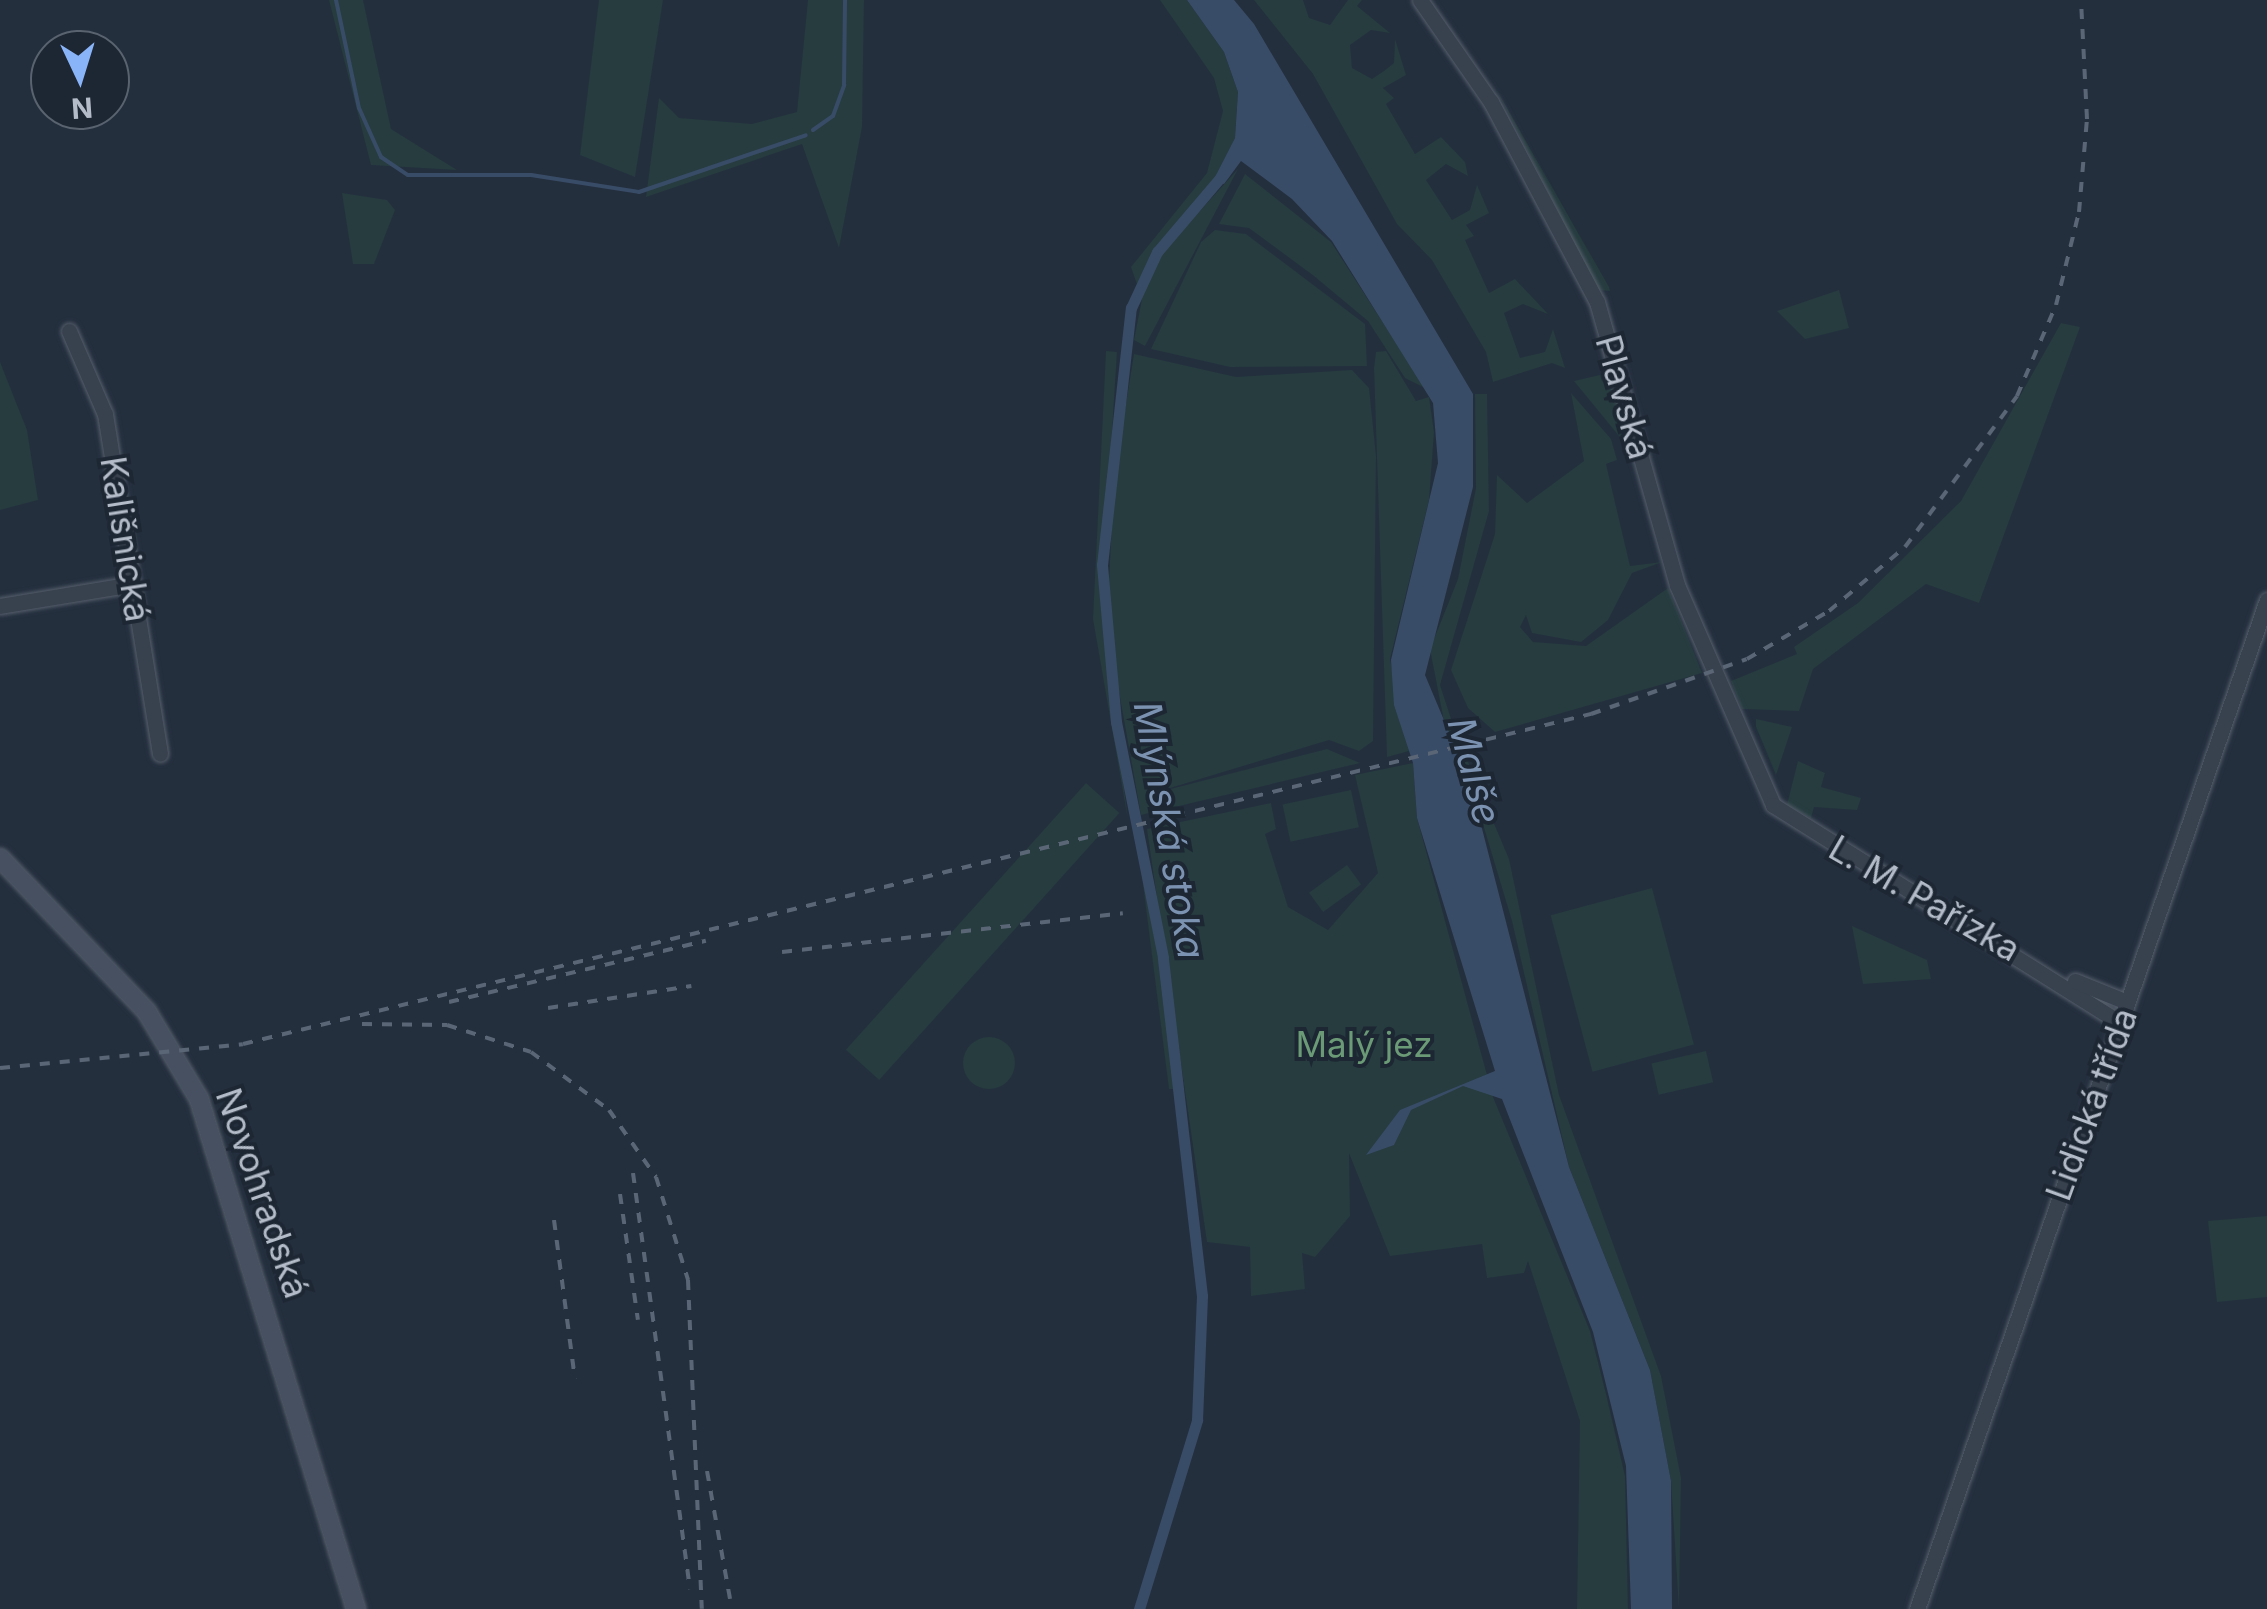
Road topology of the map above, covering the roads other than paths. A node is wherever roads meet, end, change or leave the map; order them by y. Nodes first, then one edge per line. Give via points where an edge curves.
1 (1420, 0) edge
2 (69, 331) dead end
3 (133, 584) junction
4 (2267, 600) edge
5 (0, 606) edge
6 (160, 754) dead end
7 (1784, 816) joint
8 (0, 858) edge
9 (2064, 980) junction
10 (2127, 1002) junction
11 (2120, 1022) junction
12 (356, 1609) edge
13 (1917, 1609) edge

1 - 7 street, Plavská via 1571,243 1618,360 1686,608
2 - 3 street, Kališnická via 105,414
3 - 5 street
3 - 6 street, Kališnická
4 - 10 street, Lidická třída
7 - 9 street, L. M. Pařízka
8 - 12 main road, Novohradská via 147,1012 199,1099
9 - 10 street
9 - 11 street
10 - 11 street, Lidická třída
11 - 13 street, Lidická třída

